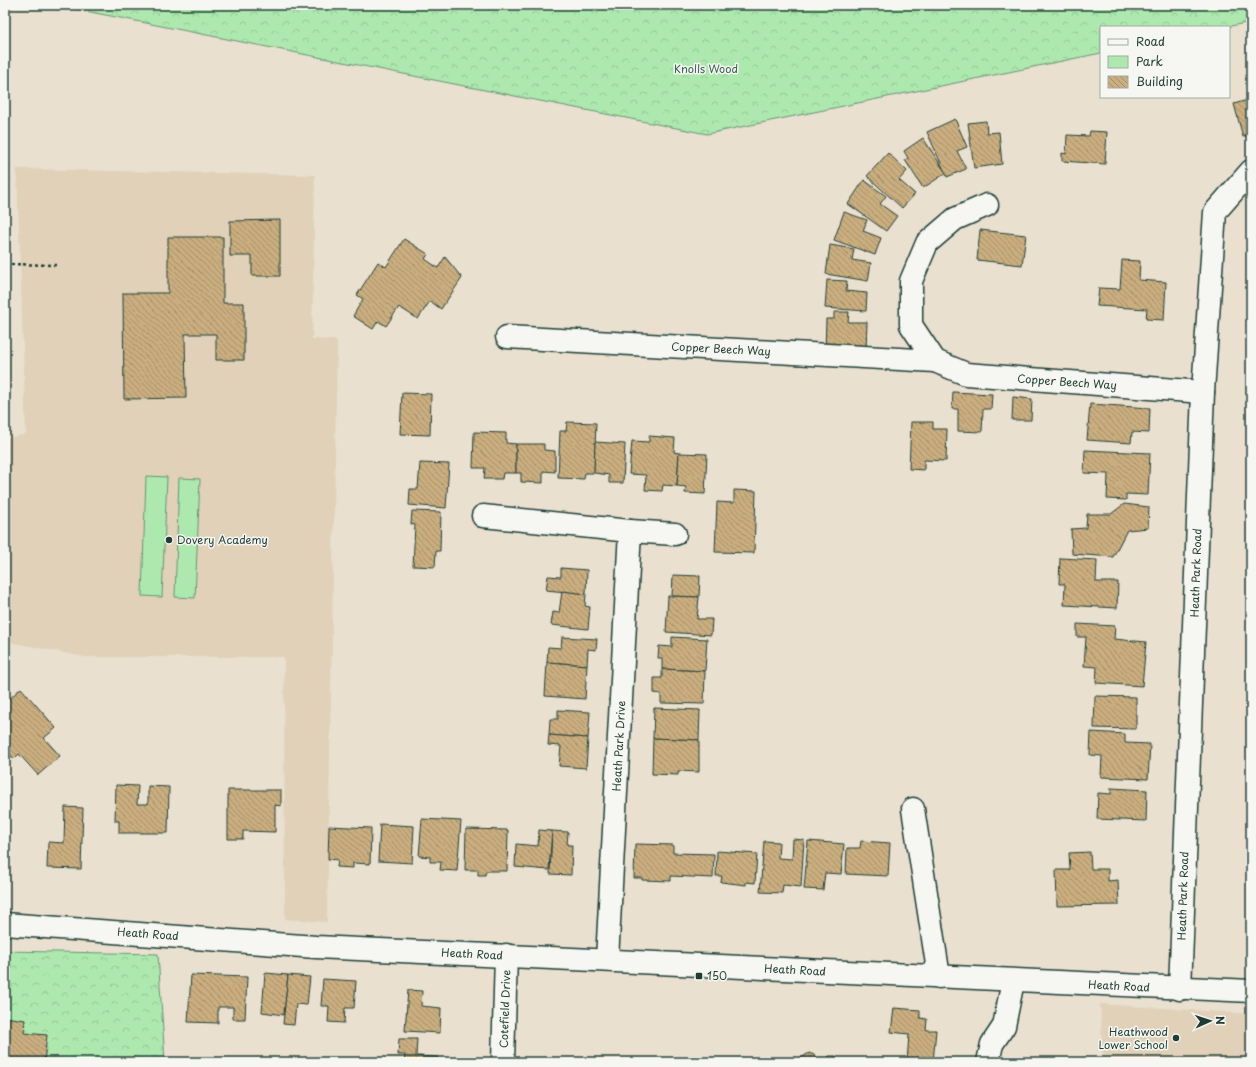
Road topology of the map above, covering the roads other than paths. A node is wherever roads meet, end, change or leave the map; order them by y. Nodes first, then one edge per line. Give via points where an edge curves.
1 (1251, 171) edge
2 (988, 205) dead end
3 (508, 337) dead end
4 (935, 361) junction
5 (1202, 392) junction
6 (483, 516) dead end
7 (630, 531) junction
8 (675, 534) dead end
9 (913, 809) dead end
10 (5, 924) edge
11 (506, 956) junction
12 (608, 960) junction
13 (939, 977) junction
14 (1013, 980) junction
15 (1180, 989) junction
16 (1251, 991) edge
17 (503, 1062) edge
18 (988, 1062) edge

1 - 5 street, Heath Park Road via 1215,212
2 - 4 street via 954,219 927,243 910,281 911,325
3 - 4 street, Copper Beech Way
4 - 5 street, Copper Beech Way via 966,374
5 - 15 street, Heath Park Road
6 - 7 street
7 - 8 street
7 - 12 street, Heath Park Drive
9 - 13 street
10 - 11 street, Heath Road via 316,946
11 - 12 street, Heath Road
11 - 17 street, Cotefield Drive
12 - 13 street, Heath Road
13 - 14 street, Heath Road
14 - 15 street, Heath Road
14 - 18 street via 1004,1026 992,1044
15 - 16 street, Heath Road

